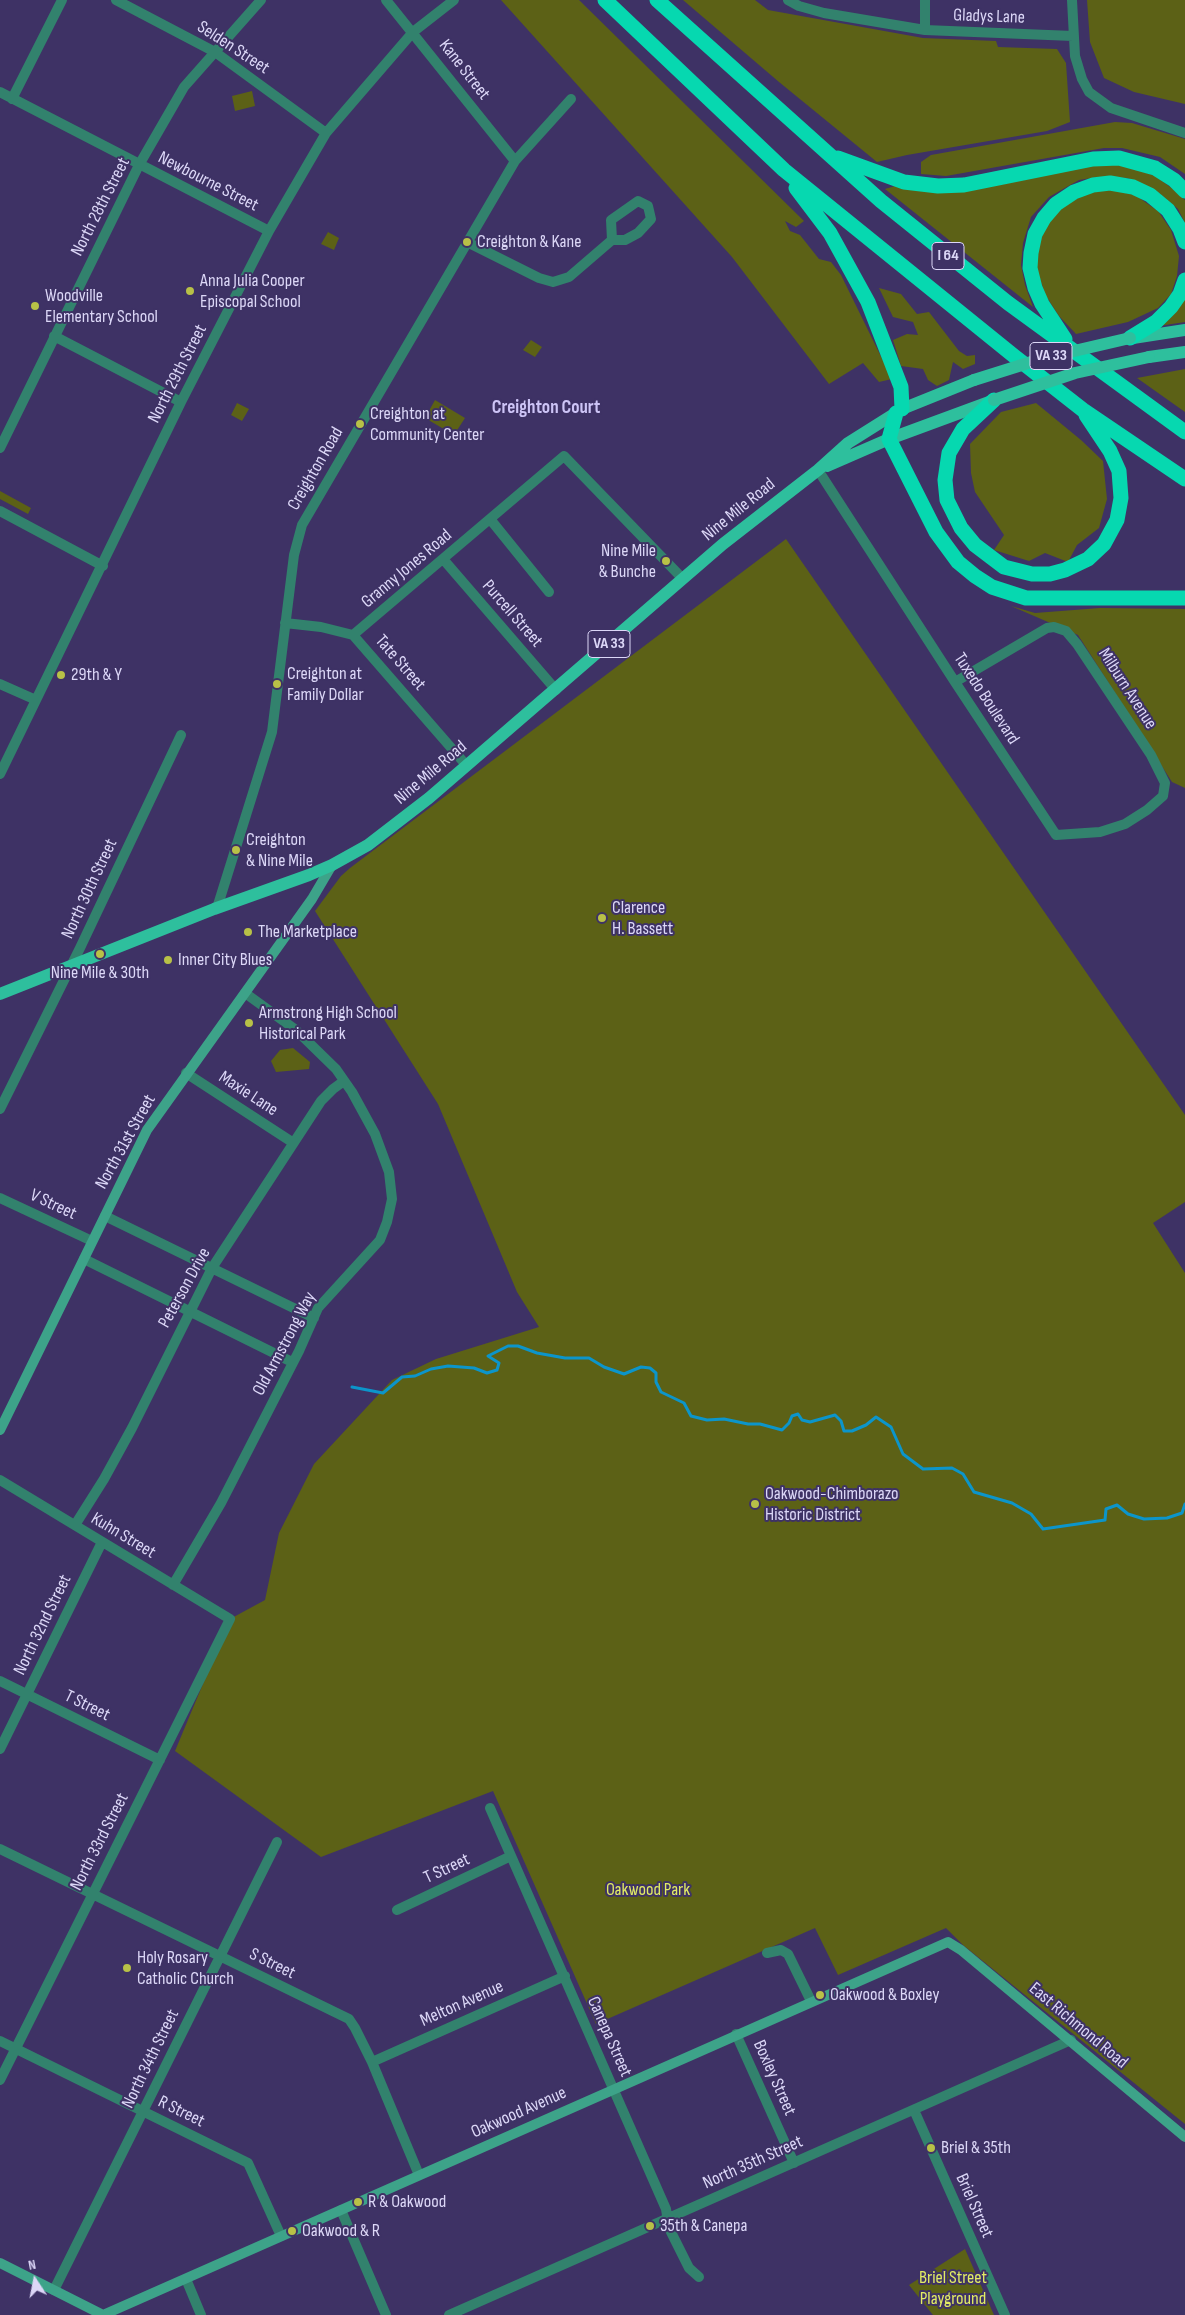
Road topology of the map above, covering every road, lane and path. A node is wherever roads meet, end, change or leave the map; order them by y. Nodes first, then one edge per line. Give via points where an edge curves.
1 (62, 0) edge
2 (116, 0) edge
3 (261, 0) edge
4 (386, 0) edge
5 (454, 0) edge
6 (604, 0) edge
7 (657, 0) edge
8 (788, 0) edge
9 (925, 0) edge
10 (1072, 0) edge
11 (925, 30) junction
12 (413, 32) junction
13 (1073, 36) junction
14 (215, 52) junction
15 (0, 92) edge
16 (12, 99) junction
17 (571, 99) dead end
18 (326, 132) junction
19 (1185, 133) edge
20 (830, 154) junction
21 (515, 161) junction
22 (139, 165) junction
23 (784, 170) junction
24 (1185, 191) edge
25 (269, 231) junction
26 (612, 240) dead end
27 (467, 242) junction
28 (1185, 242) edge
29 (1185, 280) edge
30 (1185, 330) edge
31 (54, 336) junction
32 (1130, 338) junction
33 (1073, 350) junction
34 (1185, 352) edge
35 (994, 400) junction
36 (181, 402) junction
37 (1083, 410) junction
38 (899, 411) junction
39 (1185, 432) edge
40 (889, 439) junction
41 (0, 448) edge
42 (818, 470) junction
43 (1185, 479) edge
44 (0, 511) edge
45 (490, 519) junction
46 (443, 559) junction
47 (103, 566) junction
48 (683, 579) junction
49 (549, 592) dead end
50 (1185, 598) edge
51 (285, 623) junction
52 (353, 635) junction
53 (955, 682) junction
54 (0, 684) edge
55 (556, 690) junction
56 (36, 700) junction
57 (181, 735) dead end
58 (467, 766) junction
59 (0, 774) edge
60 (1165, 783) joint
61 (332, 865) junction
62 (217, 908) junction
63 (72, 965) junction
64 (245, 993) junction
65 (0, 994) edge
66 (186, 1073) junction
67 (344, 1081) junction
68 (0, 1109) edge
69 (292, 1142) junction
70 (0, 1198) edge
71 (105, 1216) junction
72 (92, 1241) junction
73 (84, 1258) junction
74 (212, 1268) junction
75 (189, 1311) junction
76 (314, 1318) junction
77 (292, 1362) junction
78 (0, 1430) edge
79 (0, 1480) edge
80 (75, 1525) junction
81 (102, 1542) junction
82 (173, 1585) junction
83 (230, 1619) joint
84 (0, 1681) edge
85 (27, 1694) junction
86 (0, 1749) edge
87 (160, 1760) junction
88 (490, 1808) dead end
89 (277, 1842) dead end
90 (0, 1849) edge
91 (511, 1856) junction
92 (93, 1894) junction
93 (397, 1910) dead end
94 (948, 1942) joint
95 (767, 1953) dead end
96 (220, 1956) junction
97 (565, 1976) junction
98 (811, 2001) junction
99 (736, 2034) junction
100 (1071, 2040) junction
101 (0, 2041) edge
102 (16, 2048) junction
103 (372, 2062) junction
104 (0, 2080) edge
105 (614, 2088) junction
106 (914, 2110) junction
107 (143, 2111) junction
108 (1185, 2136) edge
109 (794, 2163) junction
110 (419, 2175) junction
111 (341, 2210) junction
112 (668, 2219) junction
113 (282, 2236) junction
114 (0, 2263) edge
115 (699, 2276) dead end
116 (186, 2279) junction
117 (54, 2290) junction
118 (103, 2315) edge
119 (201, 2315) edge
120 (386, 2315) edge
121 (449, 2315) edge
122 (1004, 2315) edge

1 - 16 street
2 - 14 street, Selden Street
3 - 14 street, North 28th Street
4 - 12 street, Kane Street
5 - 12 street, North 29th Street
6 - 23 highway, I 64
7 - 20 highway, I 64
8 - 11 street, Gladys Lane via 824,13
9 - 11 street
10 - 13 street
11 - 13 street, Gladys Lane
12 - 18 street, North 29th Street
12 - 21 street, Kane Street
13 - 19 street via 1082,79 1097,100 1111,108
14 - 18 street, Selden Street
14 - 22 street, North 28th Street via 184,87
15 - 16 street, Newbourne Street
16 - 22 street, Newbourne Street
17 - 21 street, Creighton Road
18 - 25 street, North 29th Street
20 - 24 highway via 904,182 938,186 964,185 1093,159 1119,158 1155,168
20 - 33 highway, I 64 via 881,201 971,274
21 - 27 street, Creighton Road
22 - 25 street, Newbourne Street
22 - 31 street, North 28th Street
23 - 37 highway, I 64 via 961,316
23 - 38 highway via 830,233 868,302 901,387
25 - 36 street, North 29th Street
26 - 27 street via 569,277 553,282
27 - 51 street, Creighton Road via 302,525 294,555
28 - 33 highway via 1168,210 1150,195 1133,187 1110,183 1093,185 1056,204 1035,234 1030,268 1042,304
29 - 32 highway via 1176,301 1164,315
30 - 32 main road, Nine Mile Road / VA 33
31 - 36 street
31 - 41 street, North 28th Street
32 - 38 main road, Nine Mile Road / VA 33, bridge via 1044,358 974,380
33 - 39 highway, I 64
34 - 35 main road, Nine Mile Road / VA 33, bridge via 1075,373
35 - 37 highway via 963,430 949,453 945,480 947,500 961,528 975,545 1004,567 1032,574 1050,574 1080,564 1104,544 1117,520 1121,498 1118,471 1110,450
35 - 40 main road, Nine Mile Road / VA 33
36 - 47 street, North 29th Street
37 - 43 highway, I 64
38 - 40 highway
38 - 42 main road, Nine Mile Road / VA 33 via 848,442
40 - 42 main road, Nine Mile Road / VA 33
40 - 50 highway via 936,532 958,562 992,587 1012,595 1037,599
42 - 48 main road, Nine Mile Road / VA 33
42 - 53 street, Tuxedo Boulevard
44 - 47 street
45 - 46 street, Granny Jones Road
45 - 48 street, Granny Jones Road via 564,456
45 - 49 street
46 - 52 street, Granny Jones Road
46 - 55 street, Purcell Street
47 - 56 street, North 29th Street
48 - 55 main road, Nine Mile Road / VA 33
51 - 52 street, Tate Street
51 - 62 street, Creighton Road via 272,732
52 - 58 street, Tate Street
53 - 60 street, Milburn Avenue via 1049,627 1066,631 1151,755
53 - 60 street, Tuxedo Boulevard via 1056,835 1100,832 1125,824 1156,803 1165,792
54 - 56 street
55 - 58 main road, Nine Mile Road / VA 33
56 - 59 street, North 29th Street
57 - 63 street, North 30th Street
58 - 61 main road, Nine Mile Road / VA 33 via 395,826
61 - 62 main road, Nine Mile Road / VA 33
61 - 64 street, North 31st Street via 312,899
62 - 63 main road, Nine Mile Road / VA 33
63 - 65 main road, Nine Mile Road / VA 33
63 - 68 street, North 30th Street
64 - 66 street, North 31st Street
64 - 67 street, Old Armstrong Way via 306,1038
66 - 69 street, Maxie Lane
66 - 71 street, North 31st Street via 147,1130
67 - 69 street, Peterson Drive via 324,1097
67 - 76 street, Old Armstrong Way via 368,1120 386,1164 392,1205 375,1248 322,1303
69 - 74 street, Peterson Drive
70 - 72 street, V Street
71 - 72 street, North 31st Street
71 - 74 street
72 - 73 street, North 31st Street
73 - 75 street
73 - 78 street, North 31st Street
74 - 75 street, Peterson Drive
74 - 76 street
75 - 77 street
75 - 80 street, Peterson Drive via 132,1428
76 - 77 street, Old Armstrong Way
77 - 82 street, Old Armstrong Way via 218,1510
79 - 80 street, Kuhn Street
80 - 81 street, Kuhn Street
81 - 82 street, Kuhn Street
81 - 85 street, North 32nd Street
82 - 83 street, Kuhn Street
83 - 87 street, North 33rd Street
84 - 85 street, T Street
85 - 86 street, North 32nd Street
85 - 87 street, T Street
87 - 92 street, North 33rd Street
88 - 91 street, Canepa Street
89 - 96 street, North 34th Street
90 - 92 street, S Street
91 - 93 street, T Street
91 - 97 street, Canepa Street
92 - 96 street, S Street
92 - 102 street, North 33rd Street
94 - 98 street, Oakwood Avenue
94 - 100 street, East Richmond Road
95 - 98 street via 781,1950 788,1954
96 - 103 street, S Street via 348,2020
96 - 107 street, North 34th Street
97 - 103 street, Melton Avenue
97 - 105 street, Canepa Street
98 - 99 street, Oakwood Avenue
99 - 105 street, Oakwood Avenue
99 - 109 street, Boxley Street
100 - 106 street, North 35th Street
100 - 108 street, East Richmond Road
101 - 102 street, R Street
102 - 104 street, North 33rd Street
102 - 107 street, R Street
103 - 110 street, S Street
105 - 110 street, Oakwood Avenue
105 - 112 street, Canepa Street
106 - 109 street, North 35th Street
106 - 122 street, Briel Street
107 - 113 street, R Street via 248,2163
107 - 117 street, North 34th Street
109 - 112 street, North 35th Street
110 - 111 street, Oakwood Avenue
111 - 113 street, Oakwood Avenue
111 - 120 street
112 - 115 street, Canepa Street via 669,2228 689,2268
112 - 121 street, North 35th Street
113 - 116 street, Oakwood Avenue
114 - 117 street
116 - 118 street, Oakwood Avenue
116 - 119 street
117 - 118 street

